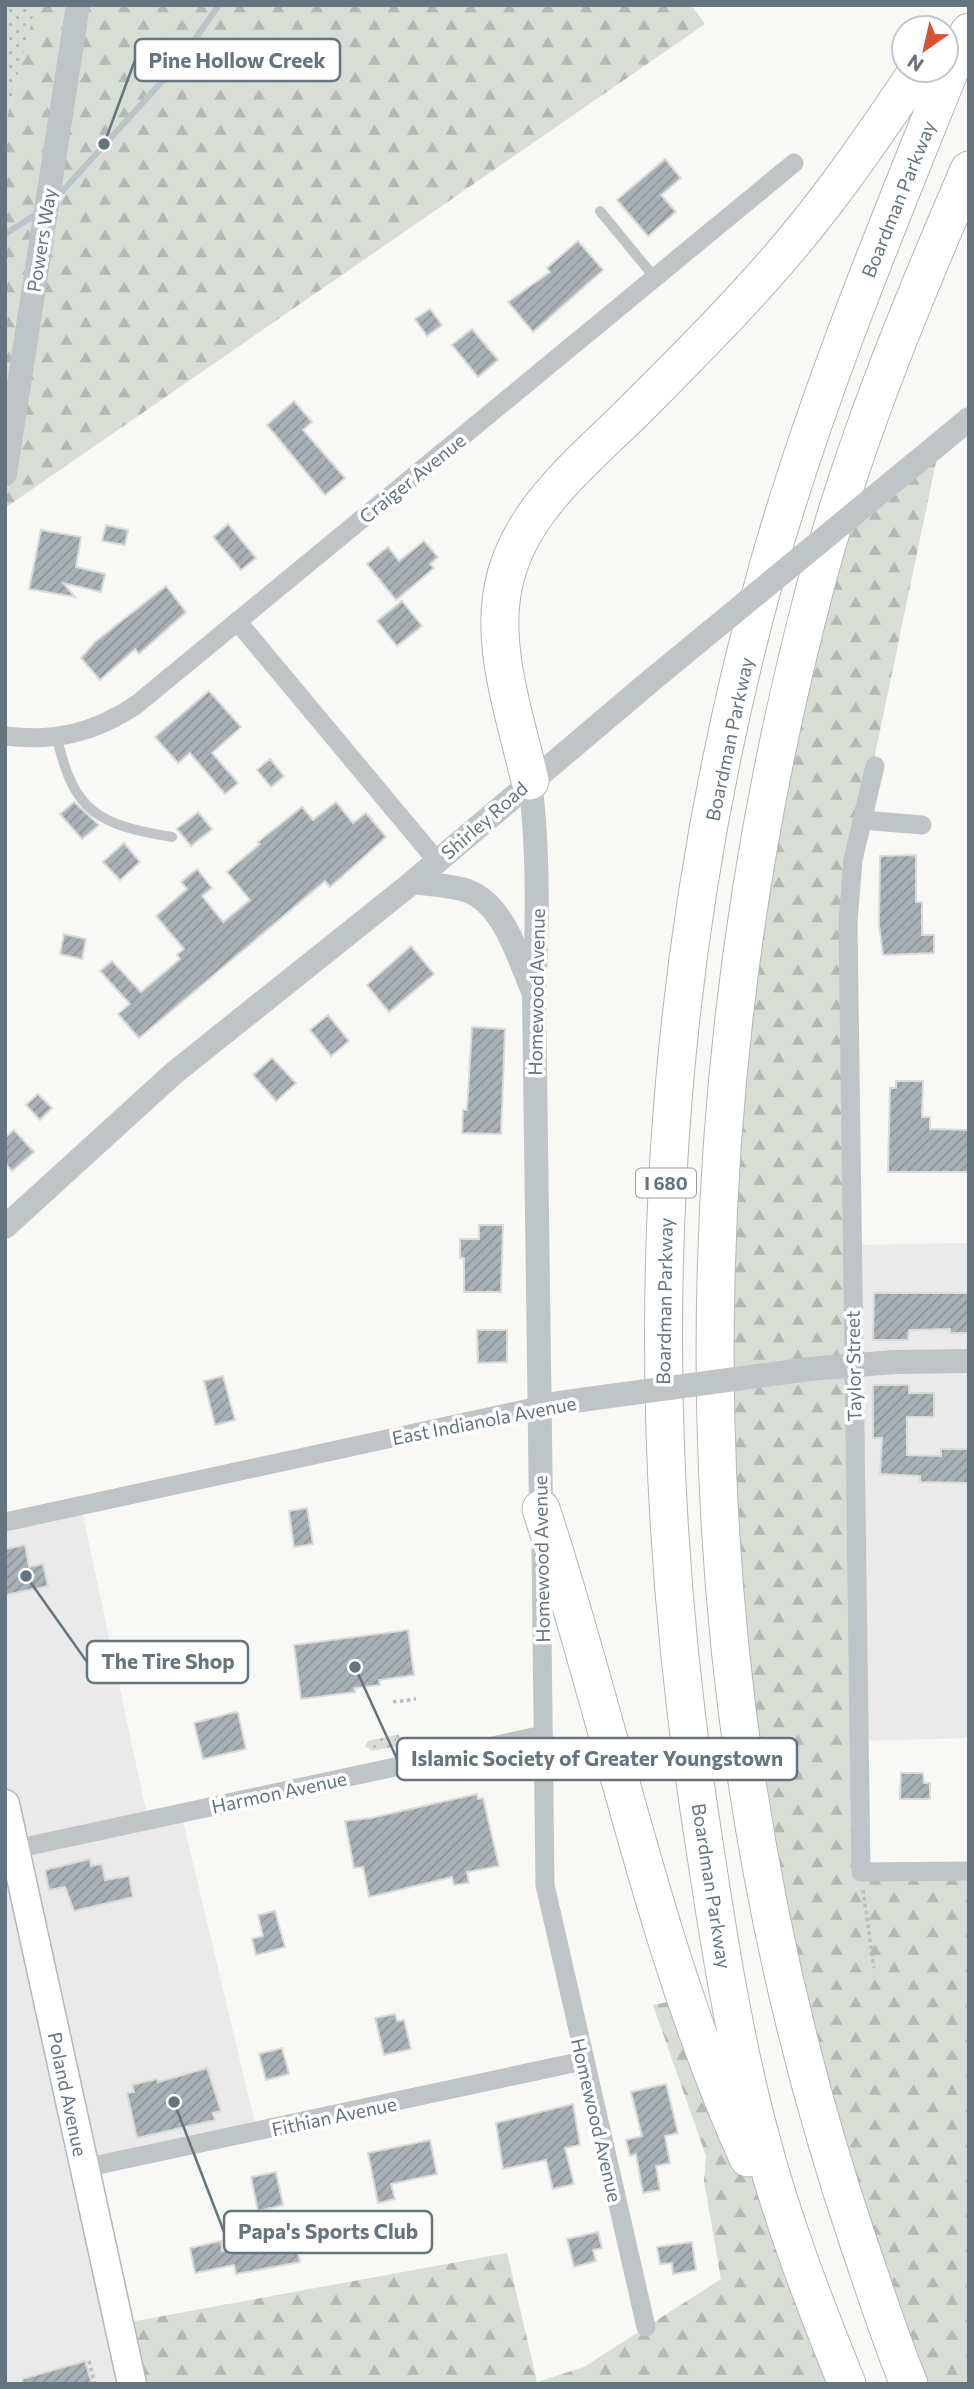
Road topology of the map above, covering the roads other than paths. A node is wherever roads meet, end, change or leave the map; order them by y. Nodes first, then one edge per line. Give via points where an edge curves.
1 (78, 5) edge
2 (969, 32) edge
3 (909, 84) edge
4 (794, 163) dead end
5 (969, 170) edge
6 (600, 211) dead end
7 (655, 278) junction
8 (969, 419) edge
9 (5, 474) edge
10 (237, 621) junction
11 (5, 736) edge
12 (57, 737) junction
13 (875, 766) dead end
14 (530, 781) junction
15 (862, 820) junction
16 (922, 825) dead end
17 (172, 837) dead end
18 (437, 861) junction
19 (413, 882) junction
20 (534, 994) junction
21 (5, 1227) edge
22 (969, 1361) edge
23 (853, 1365) junction
24 (539, 1406) junction
25 (541, 1509) junction
26 (5, 1522) edge
27 (543, 1735) junction
28 (5, 1804) edge
29 (15, 1849) junction
30 (969, 1871) edge
31 (583, 2061) junction
32 (84, 2168) junction
33 (821, 2322) junction
34 (646, 2327) dead end
35 (842, 2371) edge
36 (904, 2371) edge
37 (132, 2384) edge

1 - 9 street, Powers Way
2 - 33 highway, Boardman Parkway / I 680 via 852,316 768,569 722,755 695,909 665,1200 663,1433 674,1614 687,1725 736,2032 760,2135
3 - 14 highway via 856,163 786,251 679,367 555,490 527,526 506,576 499,614 503,662
4 - 7 street, Craiger Avenue
5 - 36 highway, I 680 via 906,317 859,444 816,584 773,761 736,988 719,1165 715,1283 719,1519 735,1691 770,1913 837,2178
6 - 7 lane
7 - 10 street, Craiger Avenue
8 - 14 street, Shirley Road, bridge
10 - 12 street, Craiger Avenue via 115,719 89,731
10 - 18 street
11 - 12 street, Craiger Avenue
12 - 17 lane via 66,775 96,814 136,831
13 - 15 street, Taylor Street
14 - 18 street, Shirley Road
14 - 20 street, Homewood Avenue via 538,936
15 - 16 street
15 - 23 street, Taylor Street via 848,922
18 - 19 street, Shirley Road
19 - 20 street via 467,891 491,908 504,925
19 - 21 street, Shirley Road via 174,1073
20 - 24 street, Homewood Avenue
22 - 23 street, East Indianola Avenue
23 - 24 street, East Indianola Avenue, bridge
23 - 30 street, Taylor Street via 861,1872
24 - 25 street, Homewood Avenue
24 - 26 street, East Indianola Avenue
25 - 27 street, Homewood Avenue
25 - 33 highway via 578,1620 663,1930 733,2125
27 - 29 street, Harmon Avenue
27 - 31 street, Homewood Avenue via 545,1885
28 - 29 main road, Poland Avenue
29 - 32 main road, Poland Avenue
31 - 32 street, Fithian Avenue
31 - 34 street, Homewood Avenue
32 - 37 main road, Poland Avenue
33 - 35 highway, Boardman Parkway / I 680

